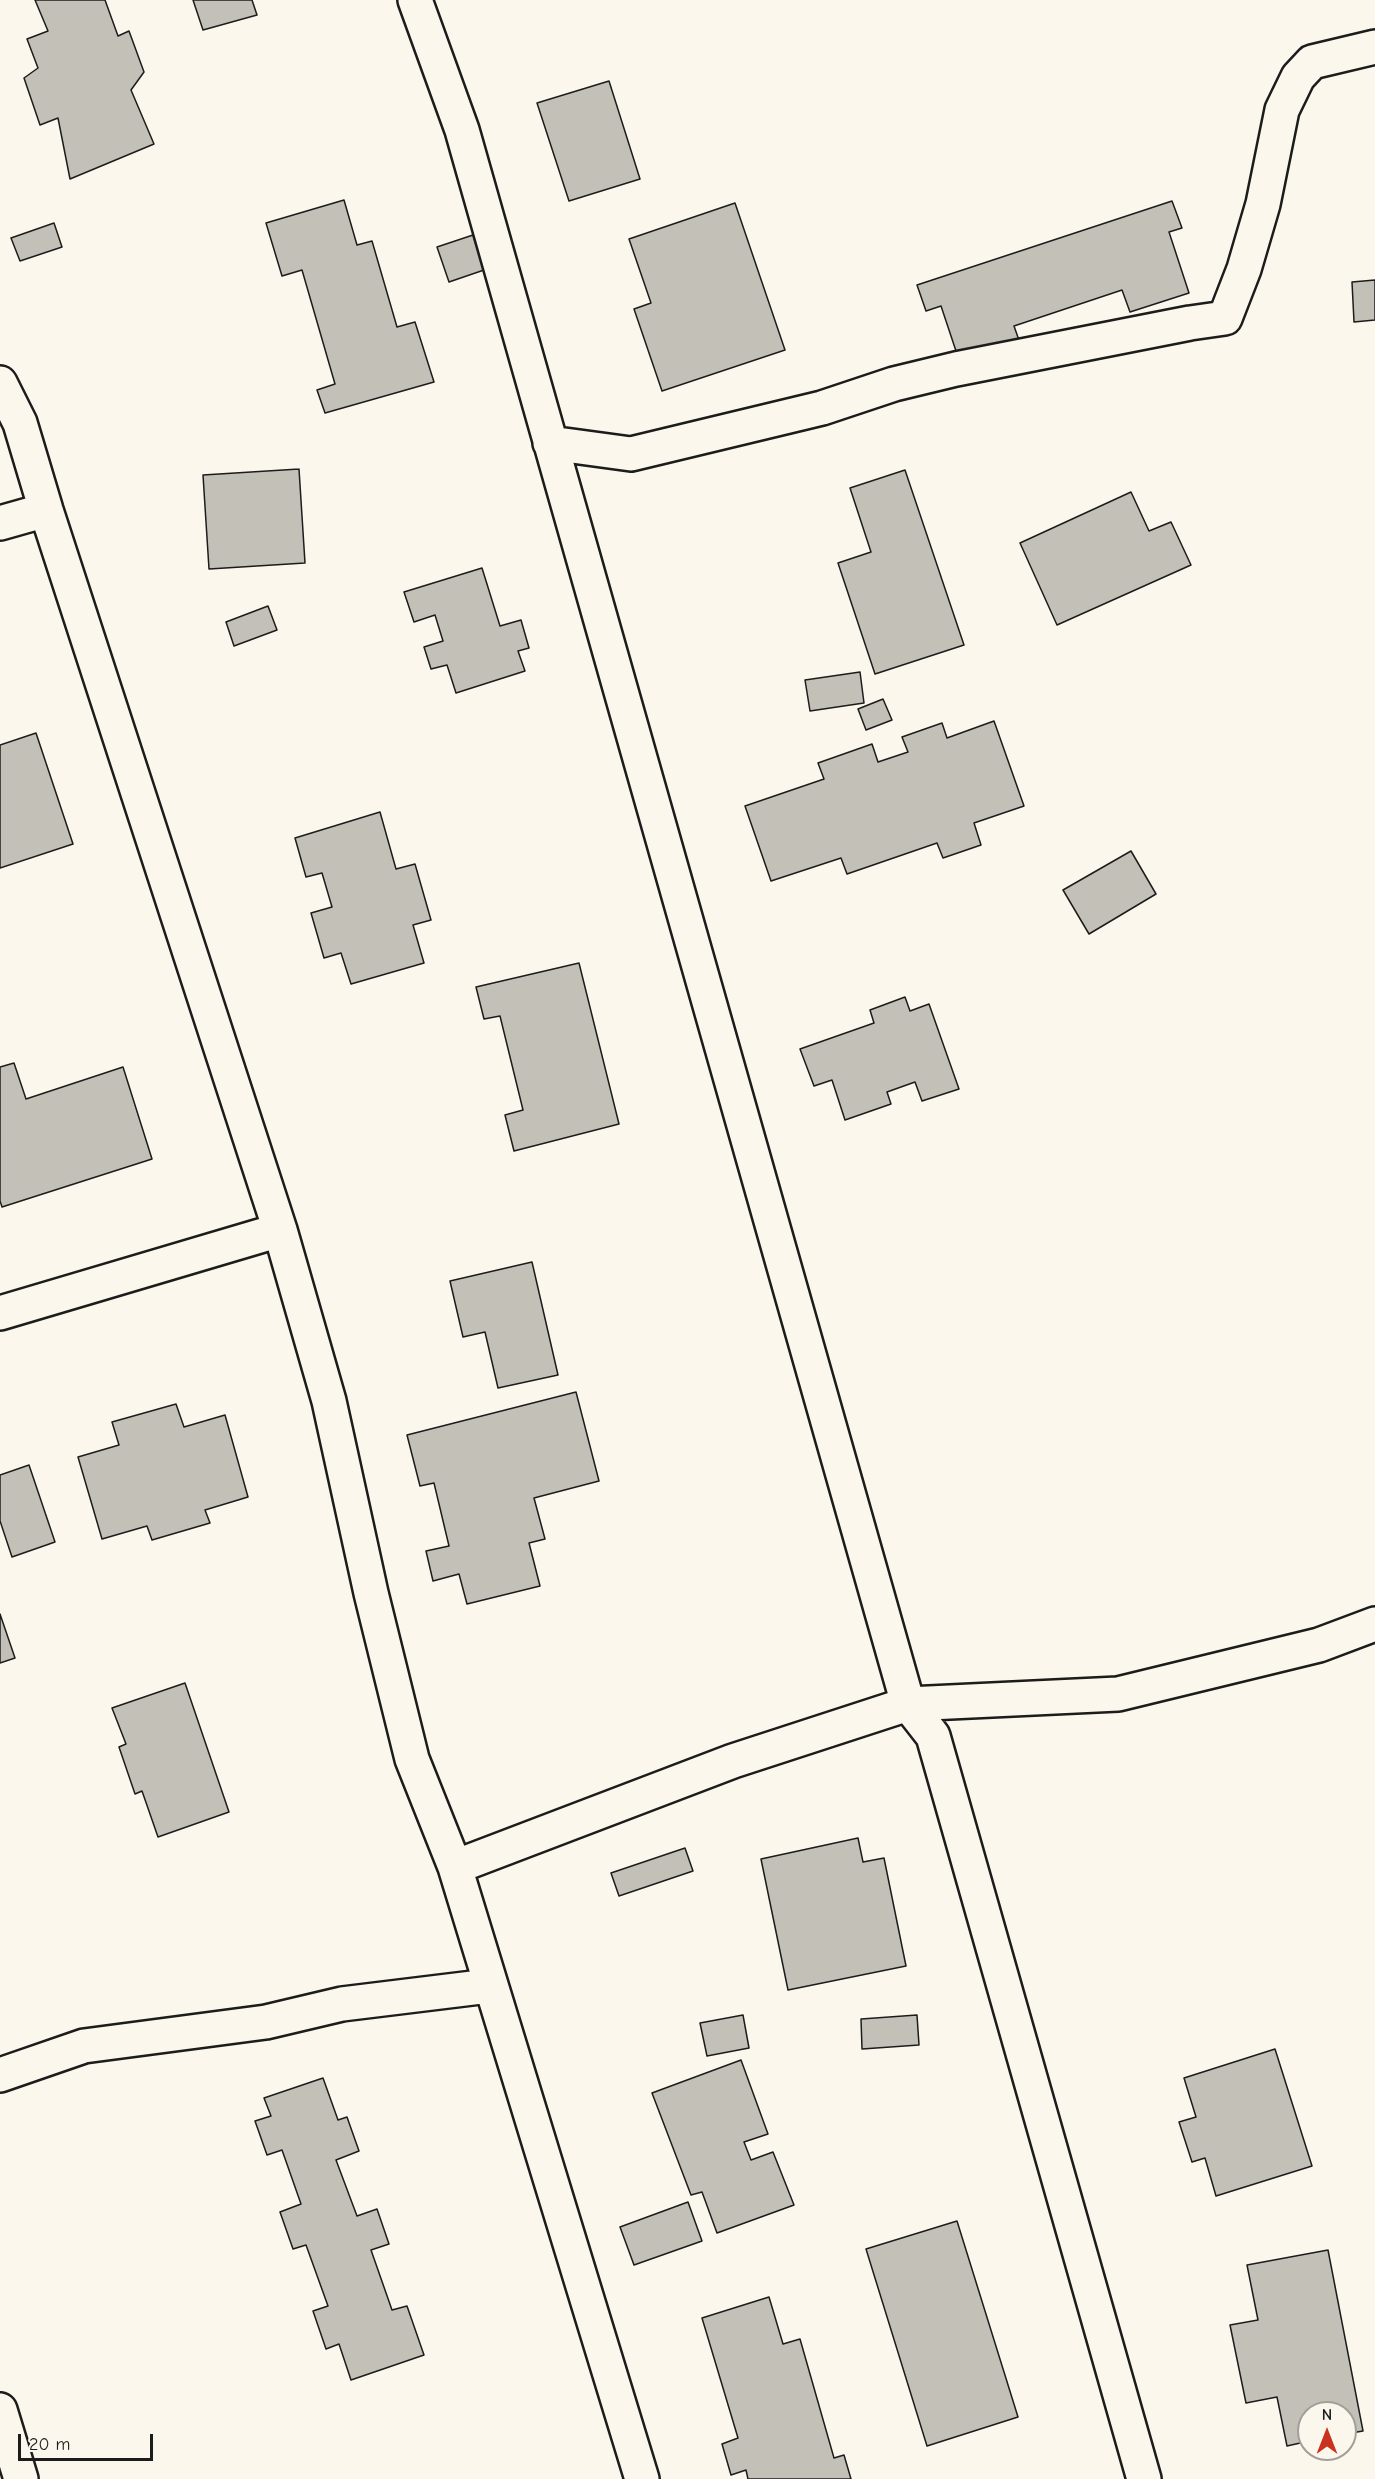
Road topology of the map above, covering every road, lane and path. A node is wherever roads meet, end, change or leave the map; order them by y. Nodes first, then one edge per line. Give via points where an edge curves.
1 (414, 0) edge
2 (1375, 47) edge
3 (0, 383) edge
4 (550, 443) junction
5 (46, 510) junction
6 (0, 523) edge
7 (280, 1230) junction
8 (0, 1313) edge
9 (1375, 1624) edge
10 (908, 1704) junction
11 (454, 1868) junction
12 (489, 1986) junction
13 (0, 2075) edge
14 (0, 2410) edge
15 (21, 2479) edge
16 (642, 2479) edge
17 (1144, 2479) edge

1 - 4 street via 462,130
2 - 4 street via 1312,62 1298,77 1282,110 1263,204 1225,318 956,369 822,408 631,454
3 - 5 street via 20,423
4 - 10 street
5 - 6 street
5 - 7 street
7 - 8 street
7 - 11 street via 329,1401 412,1759
9 - 10 street via 1319,1645 1118,1694
10 - 11 street via 734,1761
10 - 17 street via 933,1736
11 - 12 street
12 - 13 street via 342,2004 266,2022 84,2046
12 - 16 street
14 - 15 street

